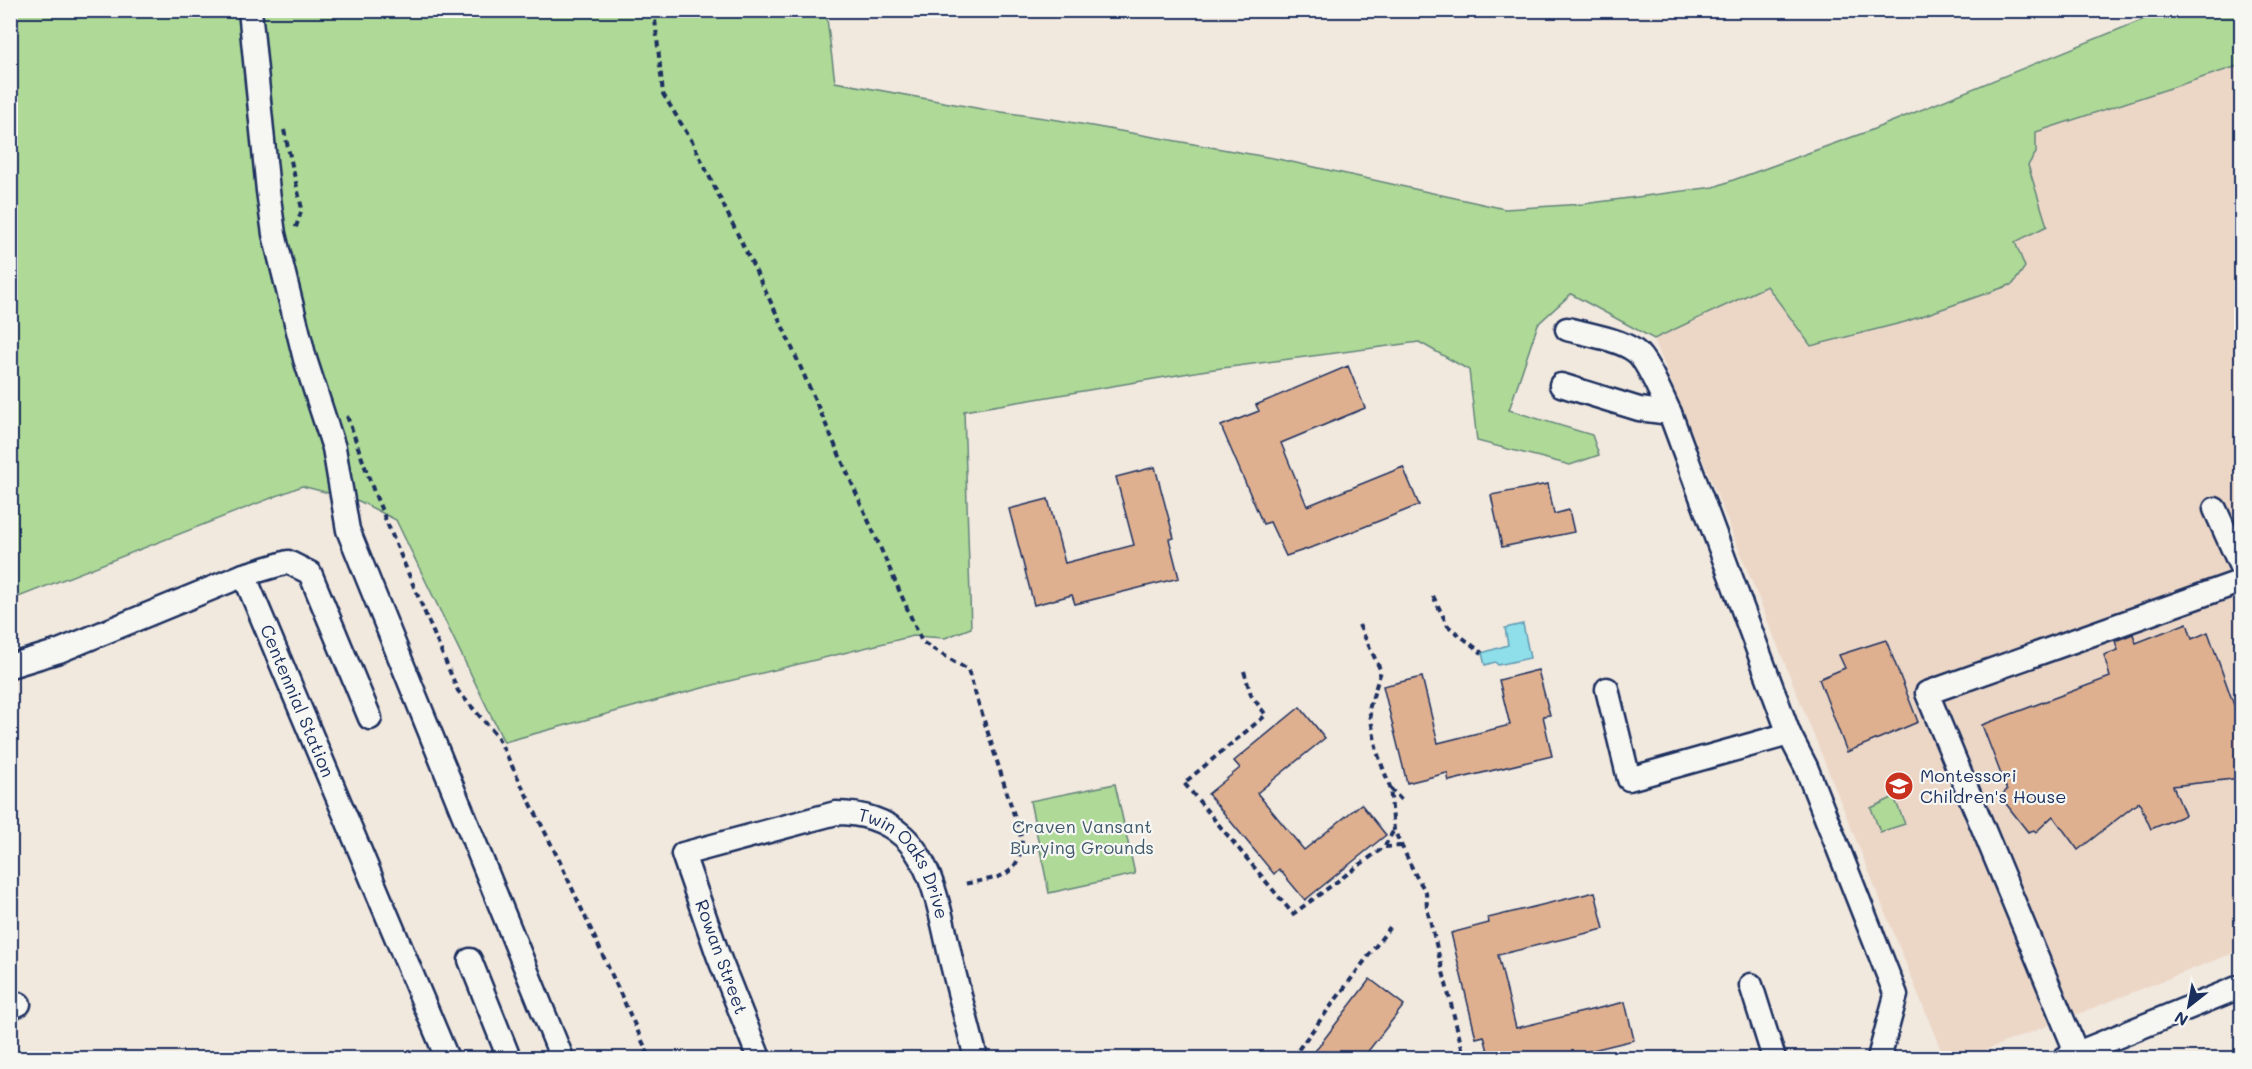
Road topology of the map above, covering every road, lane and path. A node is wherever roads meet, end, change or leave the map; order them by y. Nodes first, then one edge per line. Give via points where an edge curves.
1 (250, 10) edge
2 (654, 10) edge
3 (283, 124) dead end
4 (294, 233) dead end
5 (1567, 329) dead end
6 (1561, 385) dead end
7 (344, 407) dead end
8 (1670, 414) junction
9 (2215, 509) dead end
10 (2241, 569) edge
11 (244, 575) junction
12 (2241, 581) edge
13 (1433, 596) dead end
14 (1359, 625) dead end
15 (1482, 653) dead end
16 (10, 666) edge
17 (1244, 671) dead end
18 (1607, 689) dead end
19 (370, 718) dead end
20 (1789, 734) junction
21 (1390, 787) junction
22 (1404, 803) dead end
23 (1394, 830) junction
24 (1402, 846) junction
25 (1384, 847) junction
26 (683, 854) joint
27 (964, 885) dead end
28 (1390, 927) dead end
29 (470, 960) dead end
30 (1751, 985) dead end
31 (2241, 986) edge
32 (1462, 1048) junction
33 (2071, 1056) edge
34 (447, 1059) edge
35 (509, 1059) edge
36 (562, 1059) edge
37 (650, 1059) edge
38 (759, 1059) edge
39 (976, 1059) edge
40 (1292, 1059) edge
41 (1458, 1059) edge
42 (1466, 1059) edge
43 (1774, 1059) edge
44 (1879, 1059) edge

1 - 36 street via 274,234 305,359 334,448 348,531
2 - 27 path via 663,94 693,143 781,323 922,642 968,670 1022,840 1015,868
3 - 4 path via 302,209
5 - 8 street via 1635,351
6 - 8 street via 1639,409
7 - 37 path via 374,492 458,692 496,736 560,862
8 - 20 street
9 - 10 street
11 - 16 street via 59,651
11 - 19 street via 288,562 310,573
11 - 34 street, Centennial Station
12 - 33 street via 1927,693
13 - 15 path via 1448,626
14 - 21 path via 1381,671 1369,709 1377,752
17 - 25 path via 1251,695 1266,716 1184,783 1293,914
18 - 20 street via 1629,780
20 - 44 street via 1806,767 1896,995
21 - 22 path
21 - 23 path
23 - 24 path
23 - 25 path
24 - 25 path
24 - 32 path via 1426,892
26 - 38 street, Rowan Street
26 - 39 street, Twin Oaks Drive via 836,813 857,813 884,822 904,837 921,859 935,894
28 - 40 path
29 - 35 street
30 - 43 street
31 - 33 street
32 - 41 path
32 - 42 path

